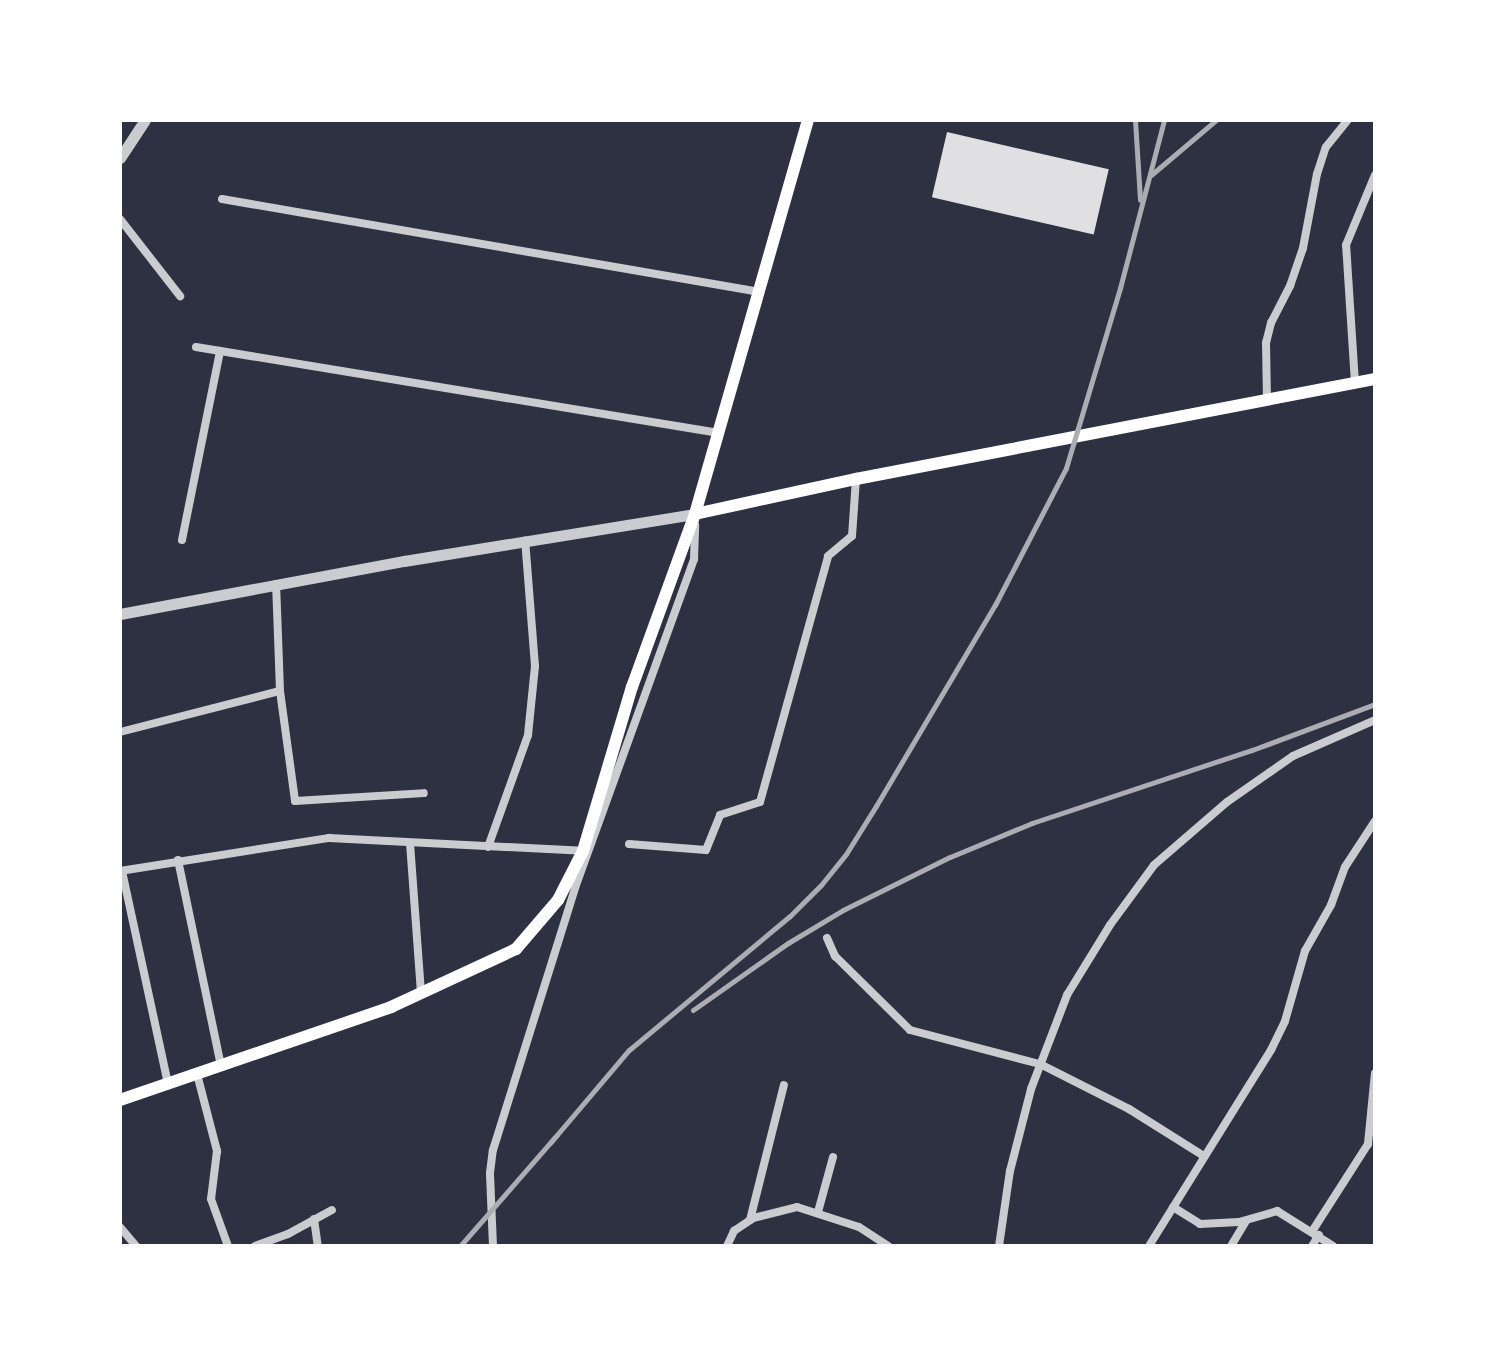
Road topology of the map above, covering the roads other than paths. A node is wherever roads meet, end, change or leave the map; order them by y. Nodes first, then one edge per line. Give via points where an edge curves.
1 (145, 120) edge
2 (808, 120) edge
3 (1348, 120) edge
4 (120, 158) edge
5 (1375, 175) edge
6 (222, 199) dead end
7 (120, 219) edge
8 (760, 292) junction
9 (180, 296) dead end
10 (196, 347) dead end
11 (220, 351) junction
12 (1375, 379) edge
13 (1355, 383) junction
14 (1267, 400) junction
15 (719, 433) junction
16 (856, 479) junction
17 (695, 514) junction
18 (182, 540) dead end
19 (525, 540) junction
20 (276, 584) junction
21 (120, 614) edge
22 (280, 691) junction
23 (1375, 720) edge
24 (120, 732) edge
25 (424, 793) dead end
26 (1375, 821) edge
27 (410, 843) junction
28 (629, 844) dead end
29 (488, 847) junction
30 (583, 851) junction
31 (178, 860) junction
32 (121, 871) edge
33 (827, 938) dead end
34 (421, 993) junction
35 (1040, 1064) junction
36 (221, 1066) junction
37 (1375, 1073) edge
38 (197, 1074) junction
39 (168, 1084) junction
40 (784, 1085) dead end
41 (120, 1100) edge
42 (1204, 1156) junction
43 (833, 1157) dead end
44 (1173, 1207) junction
45 (332, 1210) dead end
46 (818, 1212) junction
47 (314, 1219) junction
48 (1246, 1220) junction
49 (750, 1221) junction
50 (120, 1227) edge
51 (1316, 1233) junction
52 (136, 1246) edge
53 (228, 1246) edge
54 (255, 1246) edge
55 (318, 1246) edge
56 (493, 1246) edge
57 (727, 1246) edge
58 (888, 1246) edge
59 (999, 1246) edge
60 (1149, 1246) edge
61 (1231, 1246) edge
62 (1312, 1246) edge
63 (1333, 1246) edge

1 - 4 street
2 - 8 main road
3 - 14 street via 1326,147 1303,248 1271,323
5 - 13 street via 1346,245
6 - 8 street
7 - 9 street
8 - 15 main road
10 - 11 street
11 - 15 street
11 - 18 street
12 - 13 main road
13 - 14 main road
14 - 16 main road
15 - 17 main road
16 - 17 main road
16 - 28 street via 852,536 828,556 760,802 720,815 706,850
17 - 19 street
17 - 30 main road via 632,687
17 - 56 street via 694,559 575,888 493,1150
19 - 20 street
19 - 29 street via 535,666 528,735
20 - 21 street
20 - 22 street
22 - 24 street
22 - 25 street via 295,801
23 - 35 street via 1293,756 1227,802 1154,865 1067,995
26 - 42 street via 1345,867 1305,951 1271,1050
27 - 29 street
27 - 31 street via 329,838
27 - 34 street
29 - 30 street
30 - 34 main road via 558,900 516,949
31 - 32 street
31 - 36 street
32 - 39 street
33 - 35 street via 835,956 910,1030
34 - 36 main road
35 - 42 street via 1129,1109
35 - 59 street via 1010,1171
36 - 38 main road
37 - 51 street via 1368,1144
38 - 39 main road
38 - 53 street via 217,1151 211,1199
39 - 41 main road
40 - 49 street
42 - 44 street
43 - 46 street
44 - 48 street via 1200,1224
44 - 60 street
45 - 47 street
46 - 49 street via 797,1207
46 - 58 street via 859,1227
47 - 54 street
47 - 55 street
48 - 51 street via 1277,1211
48 - 61 street
49 - 57 street via 734,1231
50 - 52 street
51 - 62 street
51 - 63 street

